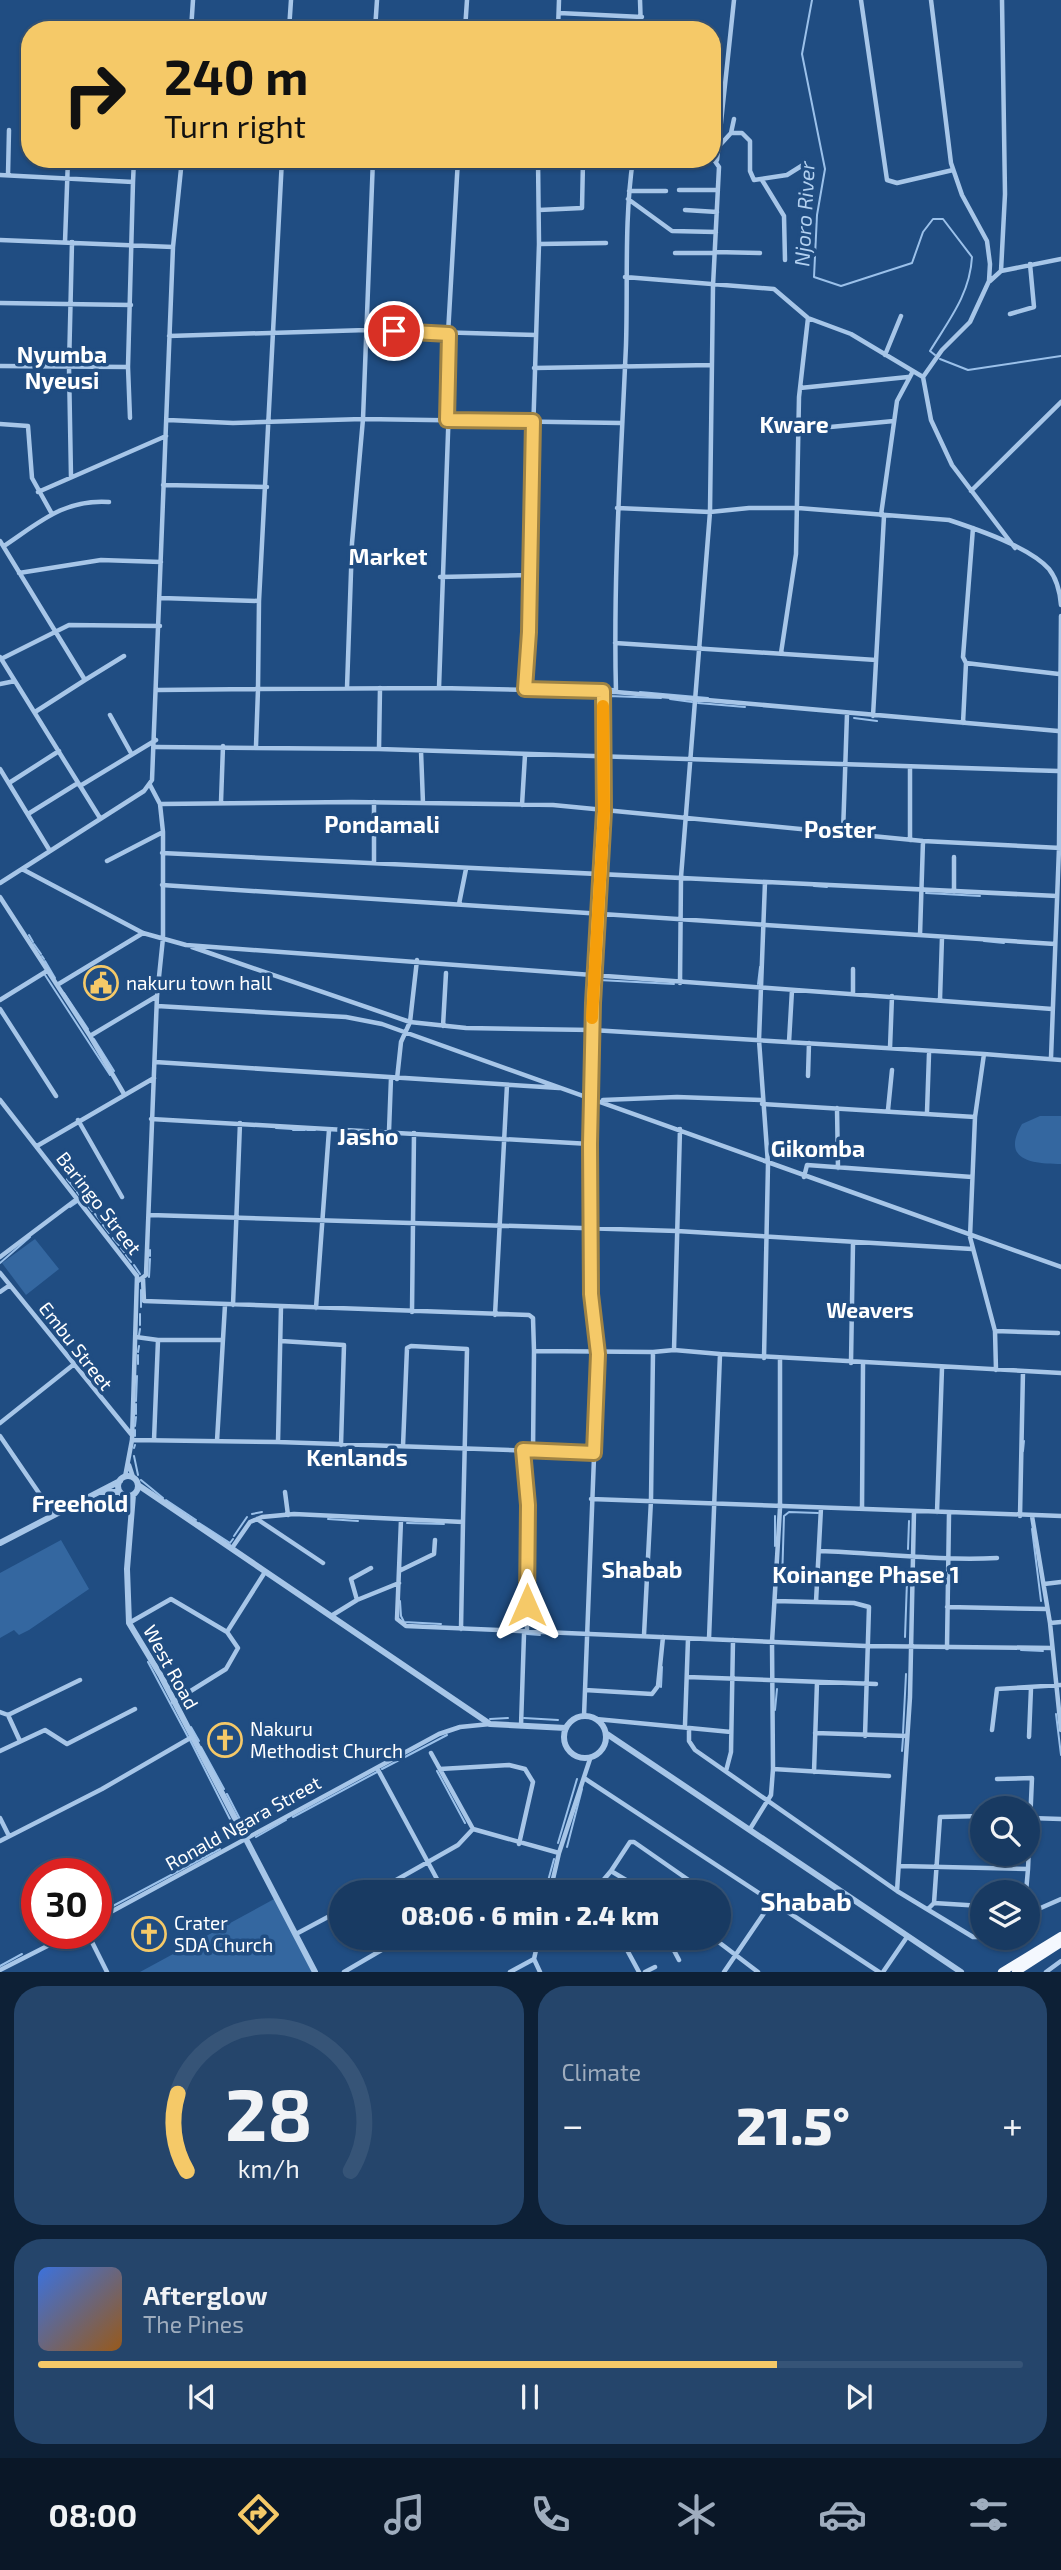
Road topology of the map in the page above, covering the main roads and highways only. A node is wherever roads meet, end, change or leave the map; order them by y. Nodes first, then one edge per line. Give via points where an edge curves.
1 (1061, 1936) edge
2 (1061, 1943) edge
3 (1002, 1972) edge
4 (1016, 1972) edge

1 - 3 highway
2 - 4 highway

